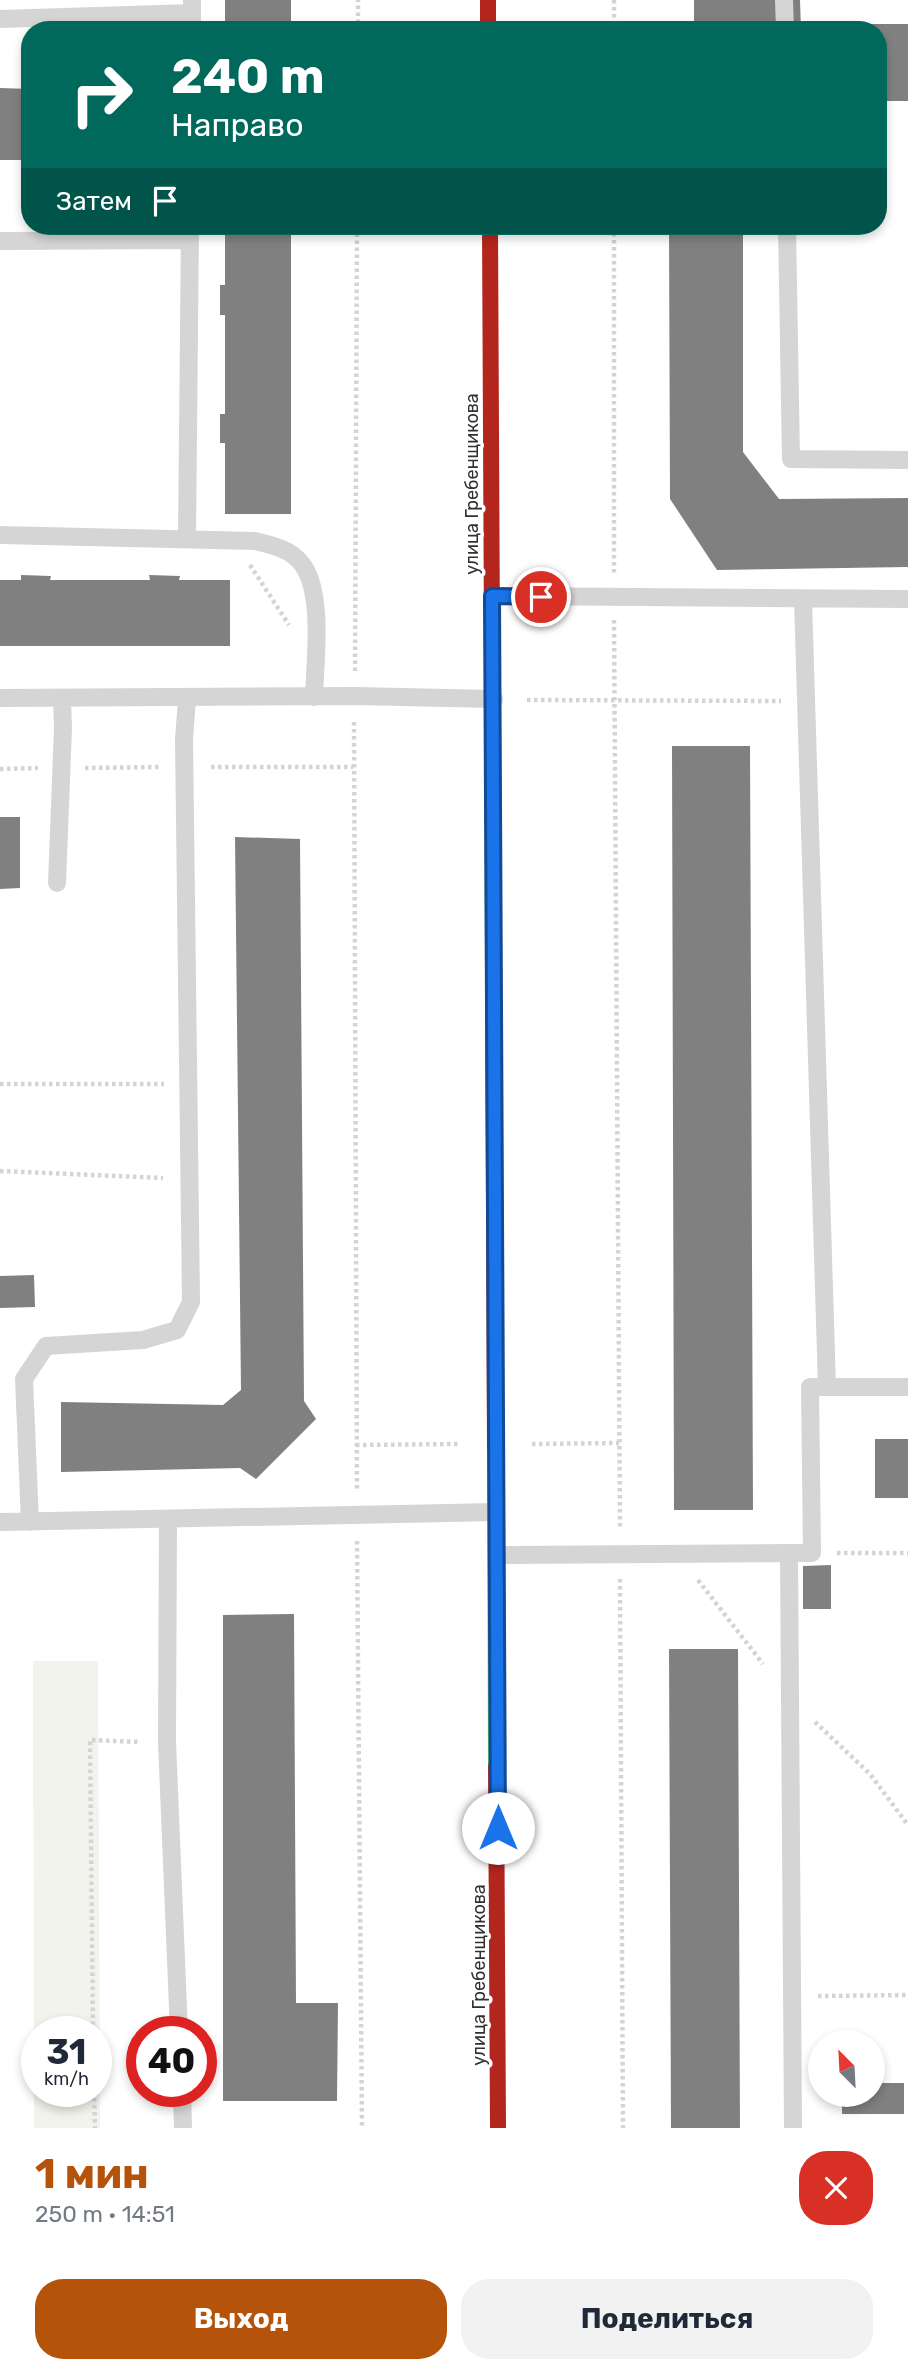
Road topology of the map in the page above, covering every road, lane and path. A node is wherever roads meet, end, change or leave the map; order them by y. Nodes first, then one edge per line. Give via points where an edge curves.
1 (358, 0) edge
2 (488, 0) edge
3 (614, 0) edge
4 (784, 0) edge
5 (192, 14) edge
6 (0, 19) edge
7 (358, 21) edge
8 (488, 21) edge
9 (614, 21) edge
10 (785, 21) edge
11 (142, 235) edge
12 (190, 235) edge
13 (357, 235) edge
14 (489, 235) edge
15 (614, 235) edge
16 (788, 235) edge
17 (0, 241) edge
18 (908, 460) edge
19 (0, 535) edge
20 (187, 540) junction
21 (233, 541) junction
22 (492, 596) junction
23 (614, 598) junction
24 (908, 599) edge
25 (803, 600) junction
26 (314, 664) junction
27 (355, 696) junction
28 (314, 697) junction
29 (0, 698) edge
30 (62, 698) junction
31 (187, 699) junction
32 (494, 699) junction
33 (615, 701) junction
34 (806, 701) junction
35 (57, 883) dead end
36 (0, 1084) edge
37 (187, 1084) junction
38 (0, 1171) edge
39 (188, 1179) junction
40 (827, 1387) junction
41 (908, 1387) edge
42 (496, 1512) junction
43 (357, 1516) junction
44 (30, 1521) junction
45 (168, 1521) junction
46 (0, 1522) edge
47 (789, 1553) junction
48 (812, 1553) junction
49 (908, 1553) edge
50 (620, 1554) junction
51 (497, 1555) junction
52 (167, 1742) junction
53 (908, 1995) edge
54 (792, 1996) junction
55 (93, 2016) edge
56 (178, 2016) edge
57 (94, 2107) edge
58 (182, 2107) edge
59 (94, 2128) edge
60 (183, 2128) edge
61 (362, 2128) edge
62 (498, 2128) edge
63 (623, 2128) edge
64 (793, 2128) edge

1 - 7 path
2 - 8 street
3 - 9 path
4 - 10 lane
5 - 6 lane
11 - 17 lane
12 - 20 lane
13 - 27 path
14 - 22 street, улица Гребенщикова
15 - 23 path
16 - 18 lane via 791,459
19 - 20 lane
20 - 21 lane
21 - 26 path
21 - 26 lane via 280,547 302,562 313,583
22 - 23 lane
22 - 32 street, улица Гребенщикова
23 - 25 lane
23 - 33 path
24 - 25 lane
25 - 34 lane
26 - 28 lane
27 - 28 lane
27 - 32 lane
27 - 43 path
28 - 31 lane
29 - 30 lane
30 - 31 lane
30 - 35 lane
31 - 37 lane
32 - 33 path
32 - 42 street, улица Гребенщикова
33 - 34 path
33 - 50 path
34 - 40 lane
36 - 37 path
37 - 39 lane
38 - 39 path
39 - 44 lane via 191,1302 177,1331 143,1340 46,1346 24,1379
40 - 41 lane
40 - 48 lane via 810,1387
42 - 43 lane
42 - 51 street, улица Гребенщикова
43 - 45 lane
43 - 61 path
44 - 45 lane
44 - 46 lane
45 - 52 lane
47 - 48 lane
47 - 50 lane
47 - 54 lane
48 - 49 path
50 - 51 lane
50 - 63 path
51 - 62 street, улица Гребенщикова
52 - 55 path via 90,1740
52 - 56 lane
53 - 54 path
54 - 64 lane
57 - 59 path
58 - 60 lane

